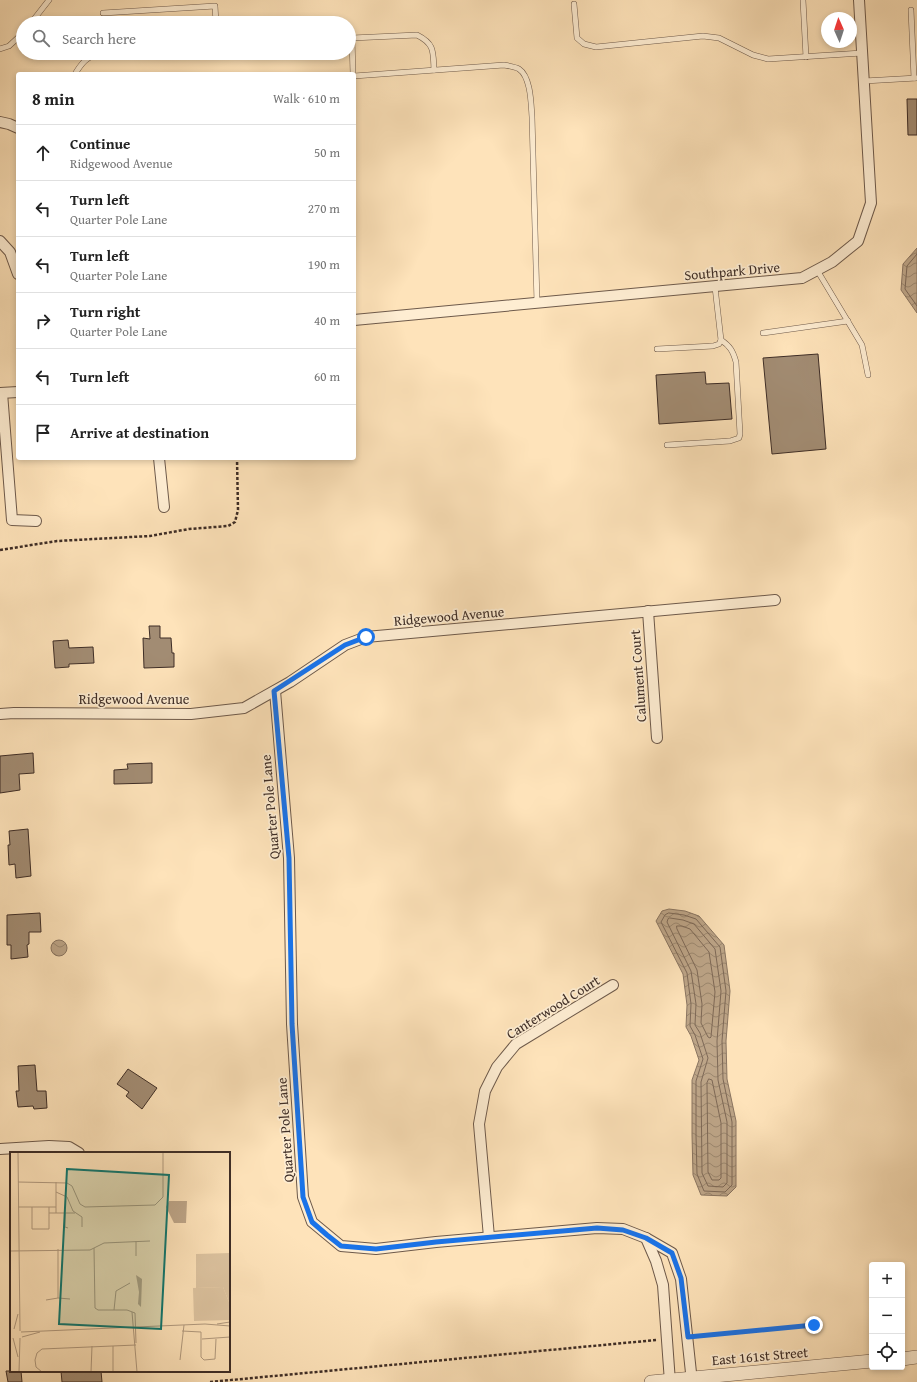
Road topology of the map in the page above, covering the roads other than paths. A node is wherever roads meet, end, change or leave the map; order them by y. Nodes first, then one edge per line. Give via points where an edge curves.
1 (49, 0) edge
2 (802, 0) edge
3 (859, 0) edge
4 (574, 4) dead end
5 (911, 10) dead end
6 (103, 13) dead end
7 (36, 16) edge
8 (216, 16) edge
9 (356, 38) edge
10 (16, 41) edge
11 (0, 49) edge
12 (862, 53) junction
13 (806, 57) junction
14 (86, 60) edge
15 (353, 60) edge
16 (434, 70) junction
17 (76, 72) edge
18 (353, 72) edge
19 (356, 75) edge
20 (916, 78) edge
21 (864, 81) junction
22 (0, 122) edge
23 (16, 127) edge
24 (0, 241) edge
25 (16, 268) edge
26 (817, 270) junction
27 (715, 287) junction
28 (537, 303) junction
29 (356, 320) edge
30 (848, 321) junction
31 (763, 333) dead end
32 (721, 340) junction
33 (657, 349) dead end
34 (868, 375) dead end
35 (16, 392) edge
36 (1, 393) edge
37 (667, 445) dead end
38 (159, 460) edge
39 (164, 507) dead end
40 (36, 521) dead end
41 (775, 600) dead end
42 (648, 611) junction
43 (274, 691) junction
44 (0, 714) edge
45 (657, 738) dead end
46 (613, 985) dead end
47 (0, 1149) edge
48 (77, 1152) edge
49 (489, 1237) junction
50 (646, 1238) junction
51 (917, 1357) edge
52 (905, 1359) edge
53 (869, 1361) edge
54 (692, 1380) edge
55 (670, 1381) edge
56 (651, 1382) edge

1 - 7 lane
2 - 13 lane
3 - 12 street, Southpark Drive
4 - 13 lane via 577,38 584,44 596,47 703,36 719,38 753,55 768,59
5 - 20 lane
6 - 8 lane via 215,6
9 - 16 lane via 417,35 426,40 433,49
10 - 11 lane
12 - 13 lane
12 - 21 street, Southpark Drive
14 - 17 lane
15 - 18 lane
16 - 19 lane
16 - 28 lane via 504,65 520,69 526,77 531,94
20 - 21 lane
21 - 26 street, Southpark Drive via 871,203 858,241 832,262
22 - 23 street
24 - 25 street via 10,252
26 - 27 street, Southpark Drive via 802,278
26 - 30 lane
27 - 28 street, Southpark Drive
27 - 32 lane
28 - 29 street, Southpark Drive
30 - 31 lane
30 - 34 lane via 862,345
32 - 33 lane via 713,346
32 - 37 lane via 734,353 736,362 739,438 730,441
35 - 36 street
36 - 40 street via 12,520
38 - 39 street
41 - 42 street, Ridgewood Avenue
42 - 43 street, Ridgewood Avenue via 366,637 345,645
42 - 45 street, Calument Court
43 - 44 street, Ridgewood Avenue via 244,708 212,712
43 - 49 street, Quarter Pole Lane via 289,858 292,1024 303,1197 312,1222 341,1246 376,1249
46 - 49 street, Canterwood Court via 516,1044 497,1067 485,1091 479,1124
47 - 48 street via 49,1146 69,1147
49 - 50 street, Quarter Pole Lane via 597,1228 623,1230
50 - 54 street, Quarter Pole Lane via 672,1253 681,1278
50 - 55 street via 663,1285
51 - 52 street
53 - 54 street, East 161st Street
54 - 55 street, East 161st Street
55 - 56 street, East 161st Street

